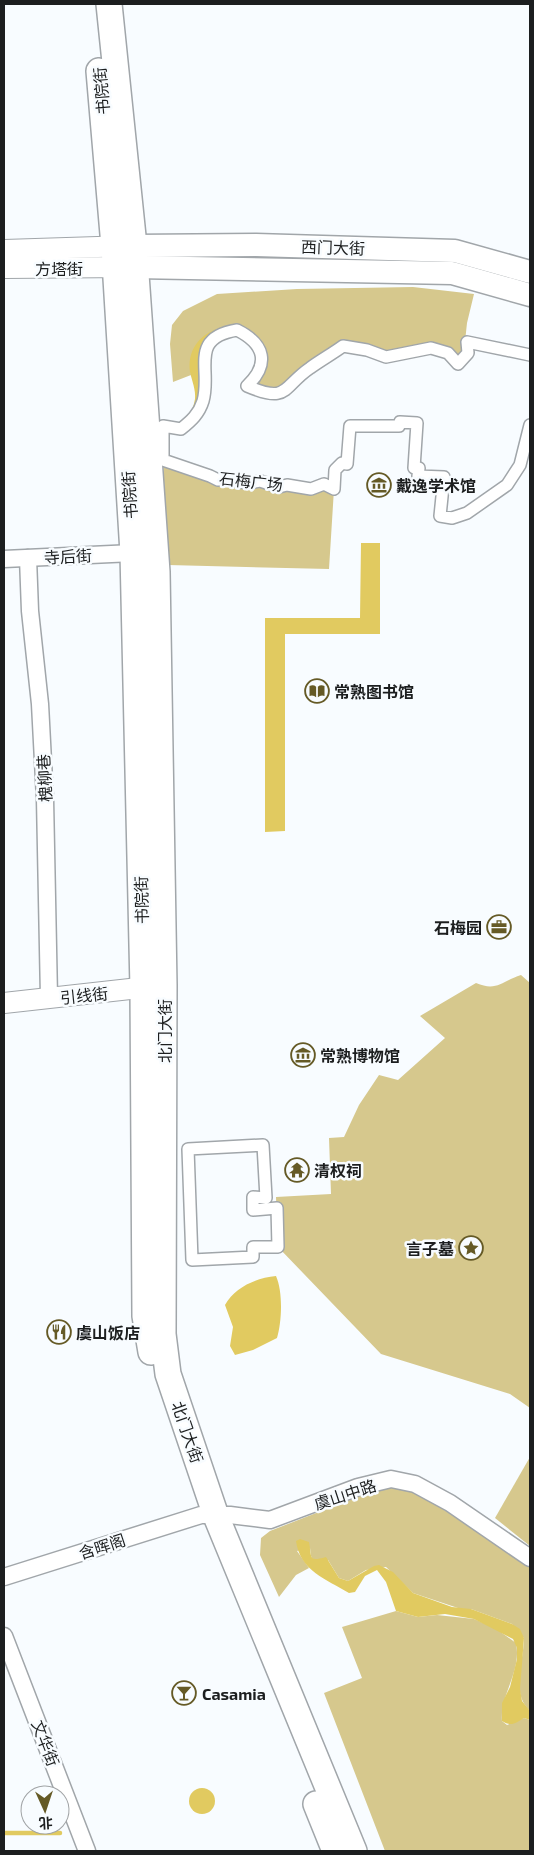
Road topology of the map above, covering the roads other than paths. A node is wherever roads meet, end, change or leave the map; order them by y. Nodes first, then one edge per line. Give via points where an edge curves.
1 (94, 4) edge
2 (110, 4) edge
3 (4, 250) edge
4 (124, 257) junction
5 (4, 268) edge
6 (530, 272) edge
7 (530, 294) edge
8 (530, 355) edge
9 (530, 426) edge
10 (133, 553) junction
11 (28, 558) junction
12 (4, 559) edge
13 (153, 987) junction
14 (49, 998) junction
15 (4, 1003) edge
16 (253, 1257) joint
17 (208, 1515) junction
18 (530, 1558) edge
19 (4, 1578) edge
20 (4, 1636) edge
21 (87, 1851) edge
22 (335, 1851) edge
23 (354, 1851) edge

1 - 4 main road, 书院街
2 - 4 main road, 书院街
3 - 4 street, 方塔街
4 - 5 street, 方塔街
4 - 6 main road, 西门大街 via 256,245 455,251
4 - 7 main road, 西门大街 via 452,272
4 - 10 main road, 书院街
4 - 13 main road, 书院街 via 157,572
8 - 9 street, 石梅广场 via 467,342 468,353 458,364 448,353 431,348 386,357 343,346 309,368 289,388 273,395 247,386 262,367 262,355 257,345 236,330 223,332 208,344 204,354 205,389 198,412 181,429 163,426 163,460 218,480 230,478 238,482 260,481 279,487 288,485 311,489 324,484 334,489 335,470 347,464 350,426 377,428 399,426 400,422 417,423 414,468 419,468 418,476 444,477 440,516 452,518 467,513 507,485 520,465
10 - 11 street, 寺后街
10 - 13 main road, 书院街
11 - 12 street, 寺后街
11 - 14 street, 槐柳巷 via 45,799
13 - 14 street, 引线街
13 - 17 main road, 北门大街 via 145,1316 170,1427
14 - 15 street, 引线街
16 - 16 street via 192,1260 188,1149 264,1144 266,1198 253,1197 254,1210 277,1208 278,1247 252,1247
17 - 18 street, 虞山中路 via 230,1514 270,1520 352,1489 391,1479 415,1484 450,1503
17 - 19 street, 含晖阁
17 - 22 main road, 北门大街
17 - 23 main road, 北门大街
20 - 21 street, 文华街

